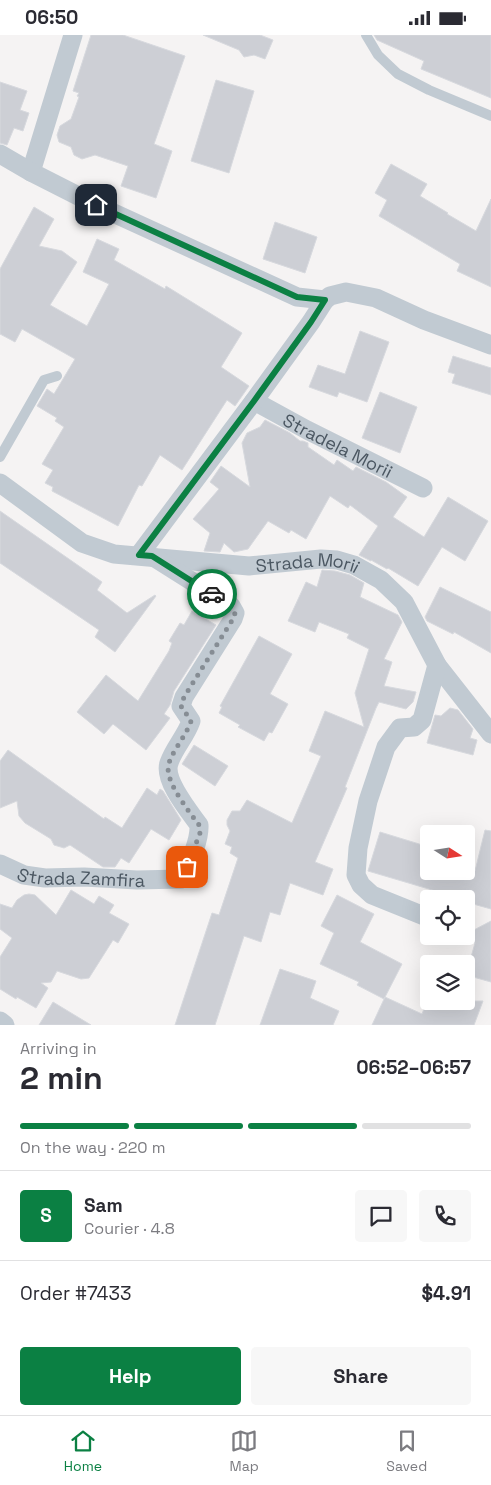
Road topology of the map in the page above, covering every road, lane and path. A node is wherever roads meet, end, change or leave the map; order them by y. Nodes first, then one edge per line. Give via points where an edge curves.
1 (73, 35) edge
2 (366, 35) edge
3 (491, 116) edge
4 (0, 154) edge
5 (30, 172) junction
6 (325, 300) junction
7 (491, 345) edge
8 (57, 376) dead end
9 (254, 401) junction
10 (0, 457) edge
11 (0, 483) edge
12 (423, 488) dead end
13 (145, 555) junction
14 (437, 665) junction
15 (491, 733) edge
16 (0, 864) edge
17 (420, 914) edge
18 (0, 1021) edge
19 (5, 1025) edge

1 - 5 street
2 - 3 lane via 378,55 398,74 429,91
4 - 5 street
5 - 6 street via 297,297
6 - 7 street via 346,292 376,298
6 - 9 street
8 - 10 lane via 44,380
9 - 12 street, Stradela Morii
9 - 13 street
11 - 13 street, Strada Morii via 82,543 114,554
13 - 14 street, Strada Morii via 249,566 321,559 354,565 381,580 404,602
13 - 16 street, Strada Zamfira via 231,606 235,613 184,697 181,706 191,721 167,771 170,781 199,825 200,833 187,867 181,879 137,880 31,876
14 - 15 street, Strada Morii
14 - 17 street via 422,720 414,727 400,728 386,747 368,801 355,864 358,880 372,895
18 - 19 street

